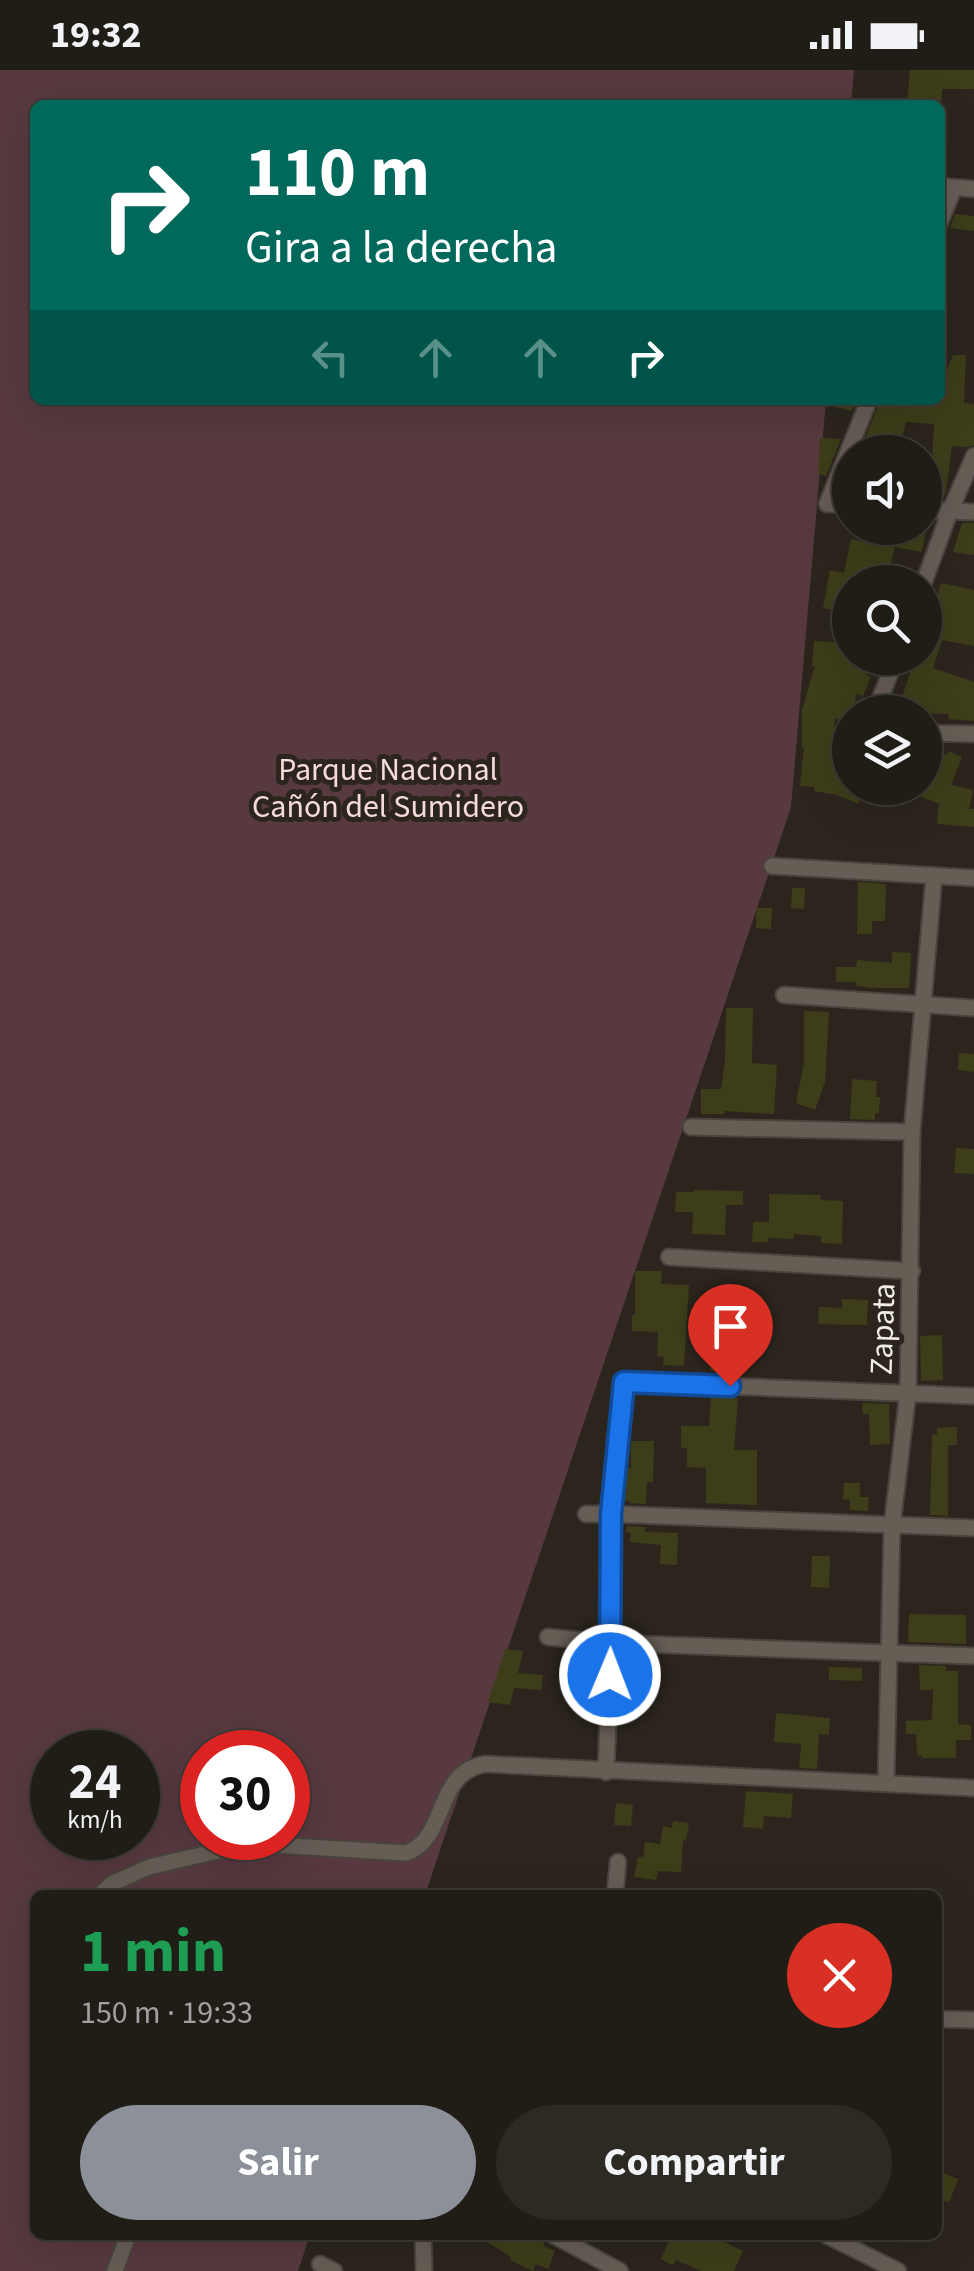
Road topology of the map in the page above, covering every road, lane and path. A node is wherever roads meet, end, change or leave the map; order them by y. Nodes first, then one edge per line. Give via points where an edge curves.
1 (947, 187) edge
2 (974, 190) edge
3 (867, 405) edge
4 (855, 435) edge
5 (974, 456) edge
6 (942, 511) edge
7 (950, 511) junction
8 (974, 512) edge
9 (930, 565) edge
10 (942, 733) edge
11 (974, 734) edge
12 (772, 866) dead end
13 (934, 876) junction
14 (974, 878) edge
15 (784, 994) dead end
16 (922, 1005) junction
17 (974, 1008) edge
18 (691, 1127) dead end
19 (912, 1132) junction
20 (669, 1256) dead end
21 (912, 1271) junction
22 (908, 1393) junction
23 (974, 1396) edge
24 (586, 1514) dead end
25 (611, 1514) junction
26 (892, 1526) junction
27 (974, 1528) edge
28 (548, 1637) dead end
29 (611, 1643) junction
30 (889, 1654) junction
31 (974, 1656) edge
32 (606, 1772) junction
33 (886, 1783) junction
34 (974, 1788) edge
35 (618, 1862) dead end
36 (105, 1890) edge
37 (615, 1890) edge
38 (942, 2019) edge
39 (974, 2020) edge
40 (126, 2240) edge
41 (423, 2240) edge
42 (561, 2240) edge
43 (836, 2240) edge
44 (115, 2271) edge
45 (424, 2271) edge
46 (620, 2271) edge
47 (898, 2271) edge

1 - 2 street
3 - 4 street
5 - 7 street
6 - 7 street
7 - 8 street
7 - 9 street
10 - 11 street
12 - 13 street
13 - 14 street
13 - 16 street, Zapata
15 - 16 street
16 - 17 street
16 - 19 street, Zapata
18 - 19 street
19 - 21 street, Zapata
20 - 21 street
21 - 22 street, Zapata
22 - 23 street
22 - 25 street via 624,1382
22 - 26 street, Zapata
24 - 25 street
25 - 26 street
25 - 29 street
26 - 27 street
26 - 30 street, Zapata
28 - 29 street
29 - 30 street
29 - 32 street
30 - 31 street
30 - 33 street, Zapata
32 - 33 street
32 - 36 street via 473,1766 452,1784 422,1846 406,1854 258,1844 149,1868
33 - 34 street
35 - 37 street
38 - 39 street
40 - 44 street
41 - 45 street
42 - 46 street
43 - 47 street

